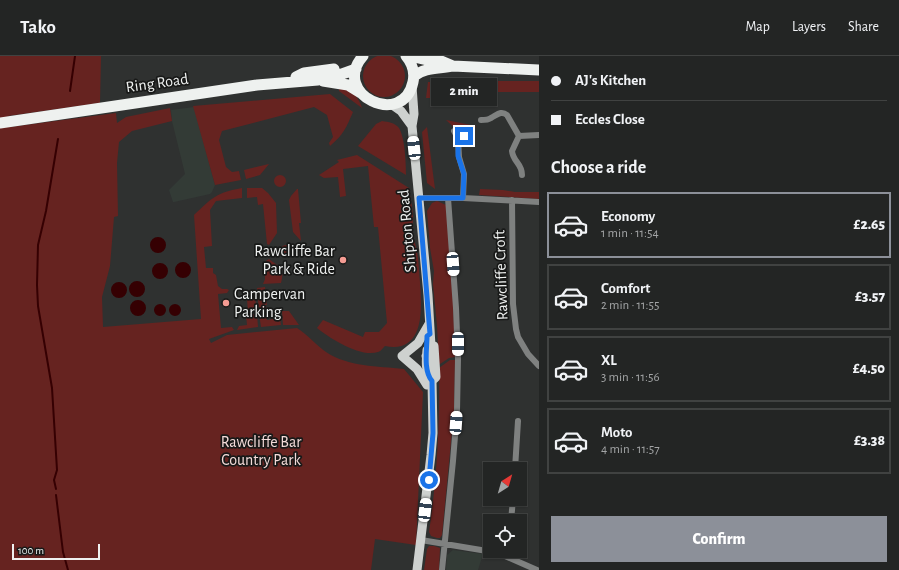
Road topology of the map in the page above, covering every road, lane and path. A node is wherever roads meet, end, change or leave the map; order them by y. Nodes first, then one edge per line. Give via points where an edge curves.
1 (360, 56) edge
2 (363, 56) edge
3 (410, 56) edge
4 (453, 66) junction
5 (472, 67) junction
6 (356, 69) junction
7 (539, 70) edge
8 (318, 80) junction
9 (286, 82) junction
10 (413, 85) junction
11 (362, 93) junction
12 (391, 104) junction
13 (481, 120) dead end
14 (0, 123) edge
15 (412, 126) junction
16 (454, 131) dead end
17 (539, 135) edge
18 (519, 136) junction
19 (522, 175) dead end
20 (419, 198) junction
21 (448, 198) junction
22 (463, 198) junction
23 (512, 200) junction
24 (539, 202) edge
25 (430, 329) junction
26 (426, 356) junction
27 (436, 363) junction
28 (539, 366) edge
29 (432, 381) junction
30 (432, 397) junction
31 (518, 421) dead end
32 (515, 462) edge
33 (421, 540) junction
34 (444, 544) junction
35 (483, 550) edge
36 (514, 558) edge
37 (417, 570) edge
38 (442, 570) edge
39 (537, 570) edge

1 - 9 highway via 342,68 304,74
2 - 6 highway
3 - 4 highway via 441,61
3 - 10 highway
4 - 5 highway
4 - 10 highway via 424,70
5 - 7 highway
5 - 10 highway via 454,74 427,76
6 - 8 highway, Ring Road
6 - 11 highway via 356,82
8 - 9 highway, Ring Road
8 - 11 highway, Ring Road via 348,85
9 - 14 highway, Ring Road
10 - 12 highway via 406,96
10 - 15 main road, Shipton Road
11 - 12 highway, Ring Road via 376,104
12 - 15 main road via 401,111
13 - 18 street via 491,119 505,112
15 - 20 main road, Shipton Road
16 - 22 street via 461,137 458,156 464,174
17 - 18 street
18 - 19 street via 512,151 514,159 522,168
20 - 21 street
20 - 25 main road, Shipton Road
21 - 22 street
21 - 34 street via 458,351 457,411
22 - 23 street
23 - 24 street
23 - 28 street, Rawcliffe Croft via 513,304 516,328 522,346
25 - 26 main road, Shipton Road
25 - 27 main road, Shipton Road via 434,336
25 - 30 main road via 402,356 420,372
26 - 27 main road
26 - 29 main road, Shipton Road
27 - 29 main road, Shipton Road via 436,377
29 - 30 main road, Shipton Road
30 - 33 main road, Shipton Road via 433,433
31 - 32 street
33 - 34 street
33 - 37 main road, Shipton Road
34 - 35 street
34 - 38 street
36 - 39 street

